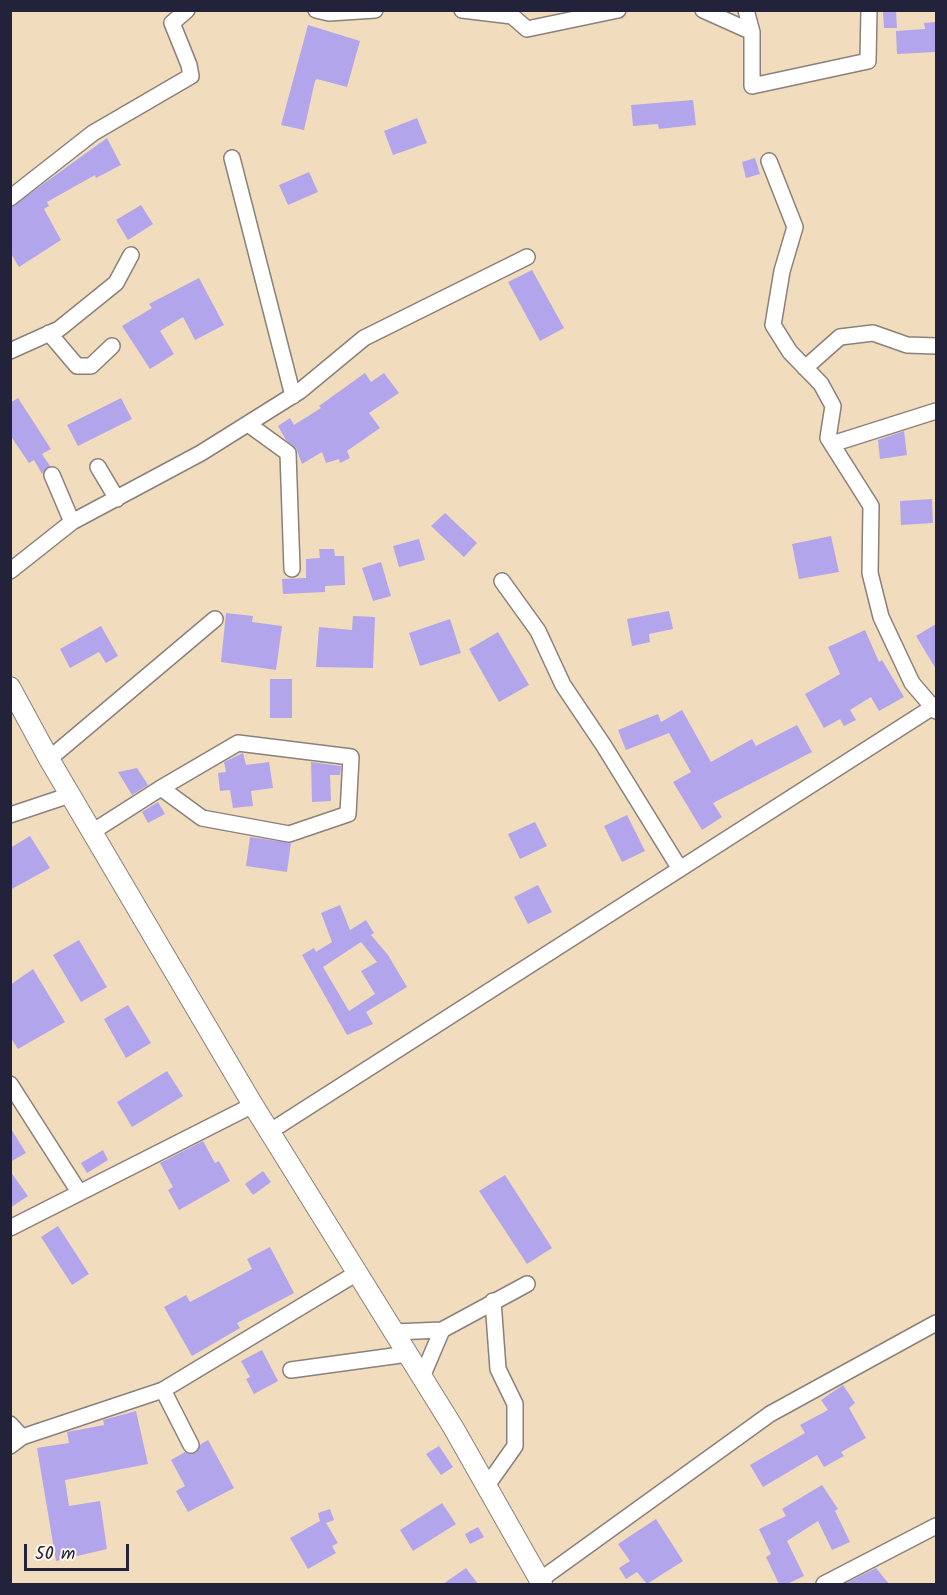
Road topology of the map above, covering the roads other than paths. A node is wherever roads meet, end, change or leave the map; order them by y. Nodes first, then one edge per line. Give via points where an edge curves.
1 (187, 10) edge
2 (316, 10) edge
3 (375, 10) edge
4 (462, 10) edge
5 (618, 10) edge
6 (703, 10) edge
7 (746, 10) edge
8 (869, 10) edge
9 (168, 17) edge
10 (752, 32) junction
11 (232, 158) dead end
12 (769, 161) dead end
13 (10, 198) edge
14 (131, 255) dead end
15 (527, 257) dead end
16 (49, 333) junction
17 (112, 346) dead end
18 (936, 346) edge
19 (10, 351) edge
20 (805, 368) junction
21 (293, 396) junction
22 (936, 411) edge
23 (248, 424) junction
24 (832, 444) junction
25 (98, 467) dead end
26 (52, 475) dead end
27 (117, 498) junction
28 (72, 522) junction
29 (292, 569) dead end
30 (10, 571) edge
31 (502, 581) dead end
32 (215, 619) dead end
33 (10, 687) edge
34 (935, 708) edge
35 (49, 759) junction
36 (161, 788) junction
37 (70, 795) junction
38 (10, 815) edge
39 (92, 832) junction
40 (680, 869) junction
41 (10, 1084) edge
42 (253, 1105) junction
43 (270, 1132) junction
44 (79, 1192) junction
45 (10, 1228) edge
46 (357, 1274) junction
47 (526, 1284) dead end
48 (493, 1301) junction
49 (936, 1323) edge
50 (442, 1330) junction
51 (394, 1332) junction
52 (408, 1354) junction
53 (291, 1370) dead end
54 (422, 1377) junction
55 (164, 1390) junction
56 (10, 1424) edge
57 (16, 1442) edge
58 (191, 1445) dead end
59 (486, 1487) junction
60 (936, 1526) edge
61 (541, 1582) edge
62 (824, 1584) edge

1 - 9 street
2 - 3 street
4 - 5 street via 512,16 526,29
6 - 10 street
7 - 10 street
8 - 10 street via 868,61 752,86
9 - 13 street via 190,76 93,133
11 - 21 street
12 - 20 street via 795,227 772,325
14 - 16 street via 116,283
15 - 21 street via 364,338
16 - 17 street via 77,366 91,366
16 - 19 street
18 - 20 street via 907,345 873,333 840,337
20 - 24 street via 821,384 833,406 828,438
21 - 23 street
22 - 24 street
23 - 27 street
23 - 29 street via 288,453
24 - 34 street via 871,506 870,573 881,617 912,684
25 - 27 street
26 - 28 street
27 - 28 street
28 - 30 street
31 - 40 street via 538,632 563,685
32 - 35 street
33 - 35 main road
34 - 40 street
35 - 37 main road
36 - 36 street via 238,743 351,757 348,814 289,834 202,818
36 - 39 street
37 - 38 street
37 - 39 main road
39 - 42 main road
40 - 43 street
41 - 44 street
42 - 43 main road
42 - 44 street
43 - 46 main road
44 - 45 street
46 - 51 main road
46 - 55 street
47 - 48 street
48 - 50 street
48 - 59 street via 498,1369 515,1404 515,1446
49 - 61 street via 770,1414
50 - 51 street
50 - 54 street
51 - 52 main road
52 - 53 street
52 - 54 main road
54 - 59 main road
55 - 57 street
55 - 58 street
56 - 57 street
59 - 61 main road
60 - 62 street

